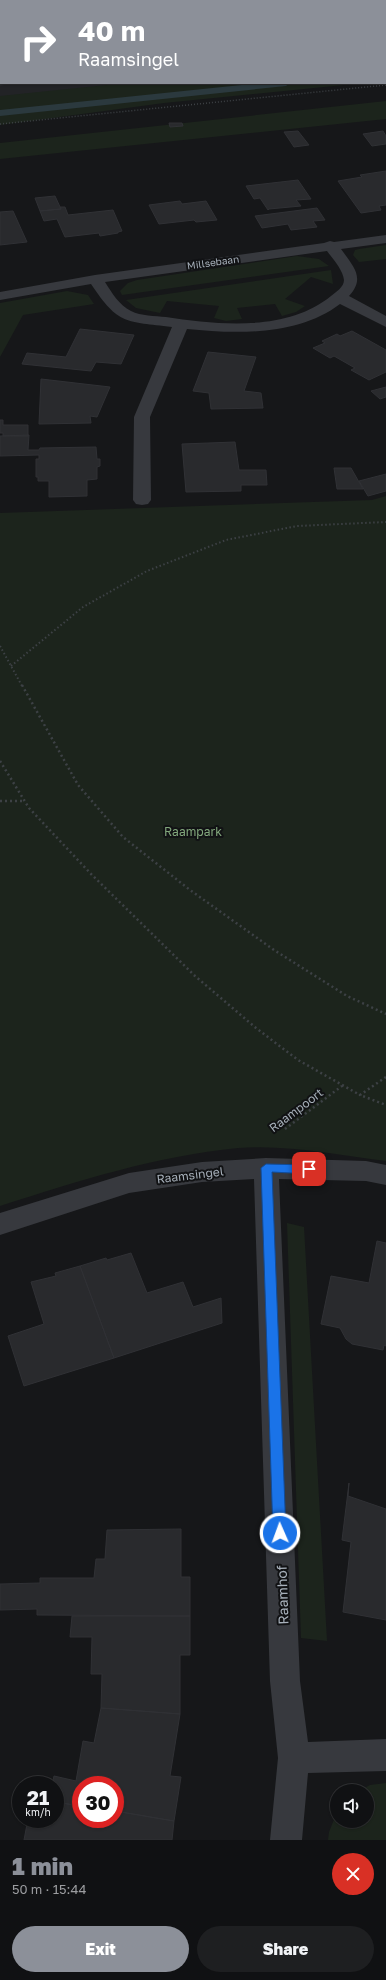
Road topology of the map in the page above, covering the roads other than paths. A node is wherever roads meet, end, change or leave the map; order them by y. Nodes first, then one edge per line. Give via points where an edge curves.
1 (386, 239) edge
2 (330, 246) junction
3 (95, 279) junction
4 (0, 296) edge
5 (339, 297) junction
6 (386, 322) edge
7 (181, 325) junction
8 (142, 500) dead end
9 (266, 1168) junction
10 (386, 1175) edge
11 (0, 1224) edge
12 (386, 1755) edge
13 (294, 1758) junction
14 (286, 1840) edge

1 - 2 street, Millsebaan
2 - 3 street, Millsebaan
2 - 5 street via 350,275 348,288
3 - 4 street, Millsebaan
3 - 7 street via 122,313
5 - 6 street
5 - 7 street via 324,309 304,318 282,323 243,327
7 - 8 street via 142,417
9 - 10 street, Raamsingel via 366,1171
9 - 11 street, Raamsingel via 202,1172 129,1184
9 - 13 street, Raamhof via 285,1681
12 - 13 street
13 - 14 street, Raamhof

